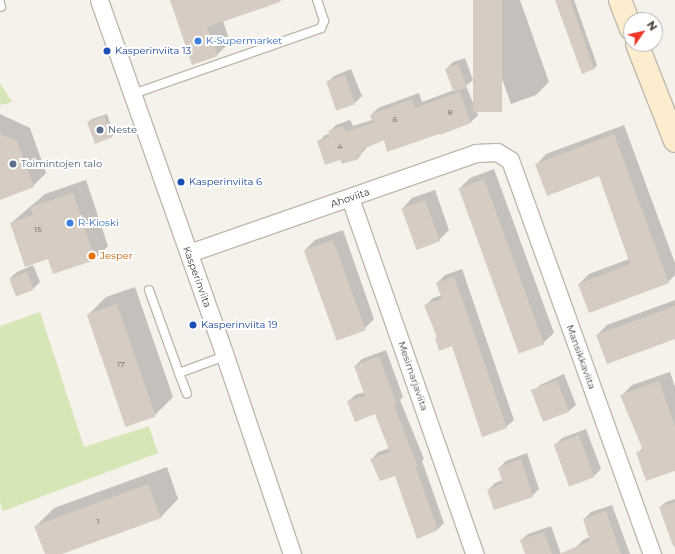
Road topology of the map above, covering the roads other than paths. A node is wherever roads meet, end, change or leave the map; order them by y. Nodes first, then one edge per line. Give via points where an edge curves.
1 (99, 0) edge
2 (317, 0) edge
3 (620, 0) edge
4 (625, 12) edge
5 (640, 52) edge
6 (133, 94) junction
7 (675, 141) edge
8 (510, 160) joint
9 (350, 198) junction
10 (189, 253) junction
11 (149, 290) dead end
12 (226, 356) junction
13 (179, 373) junction
14 (186, 394) dead end
15 (292, 554) edge
16 (475, 554) edge
17 (652, 554) edge

1 - 6 street, Kasperinviita
2 - 6 lane via 324,21 321,28
3 - 4 main road
5 - 7 main road
6 - 10 street, Kasperinviita
8 - 9 street, Ahoviita via 497,152 476,153
8 - 17 street, Mansikkaviita
9 - 10 street, Ahoviita
9 - 16 street, Mesimarjaviita
10 - 12 street, Kasperinviita
11 - 13 lane
12 - 13 lane
12 - 15 street, Kasperinviita
13 - 14 lane

